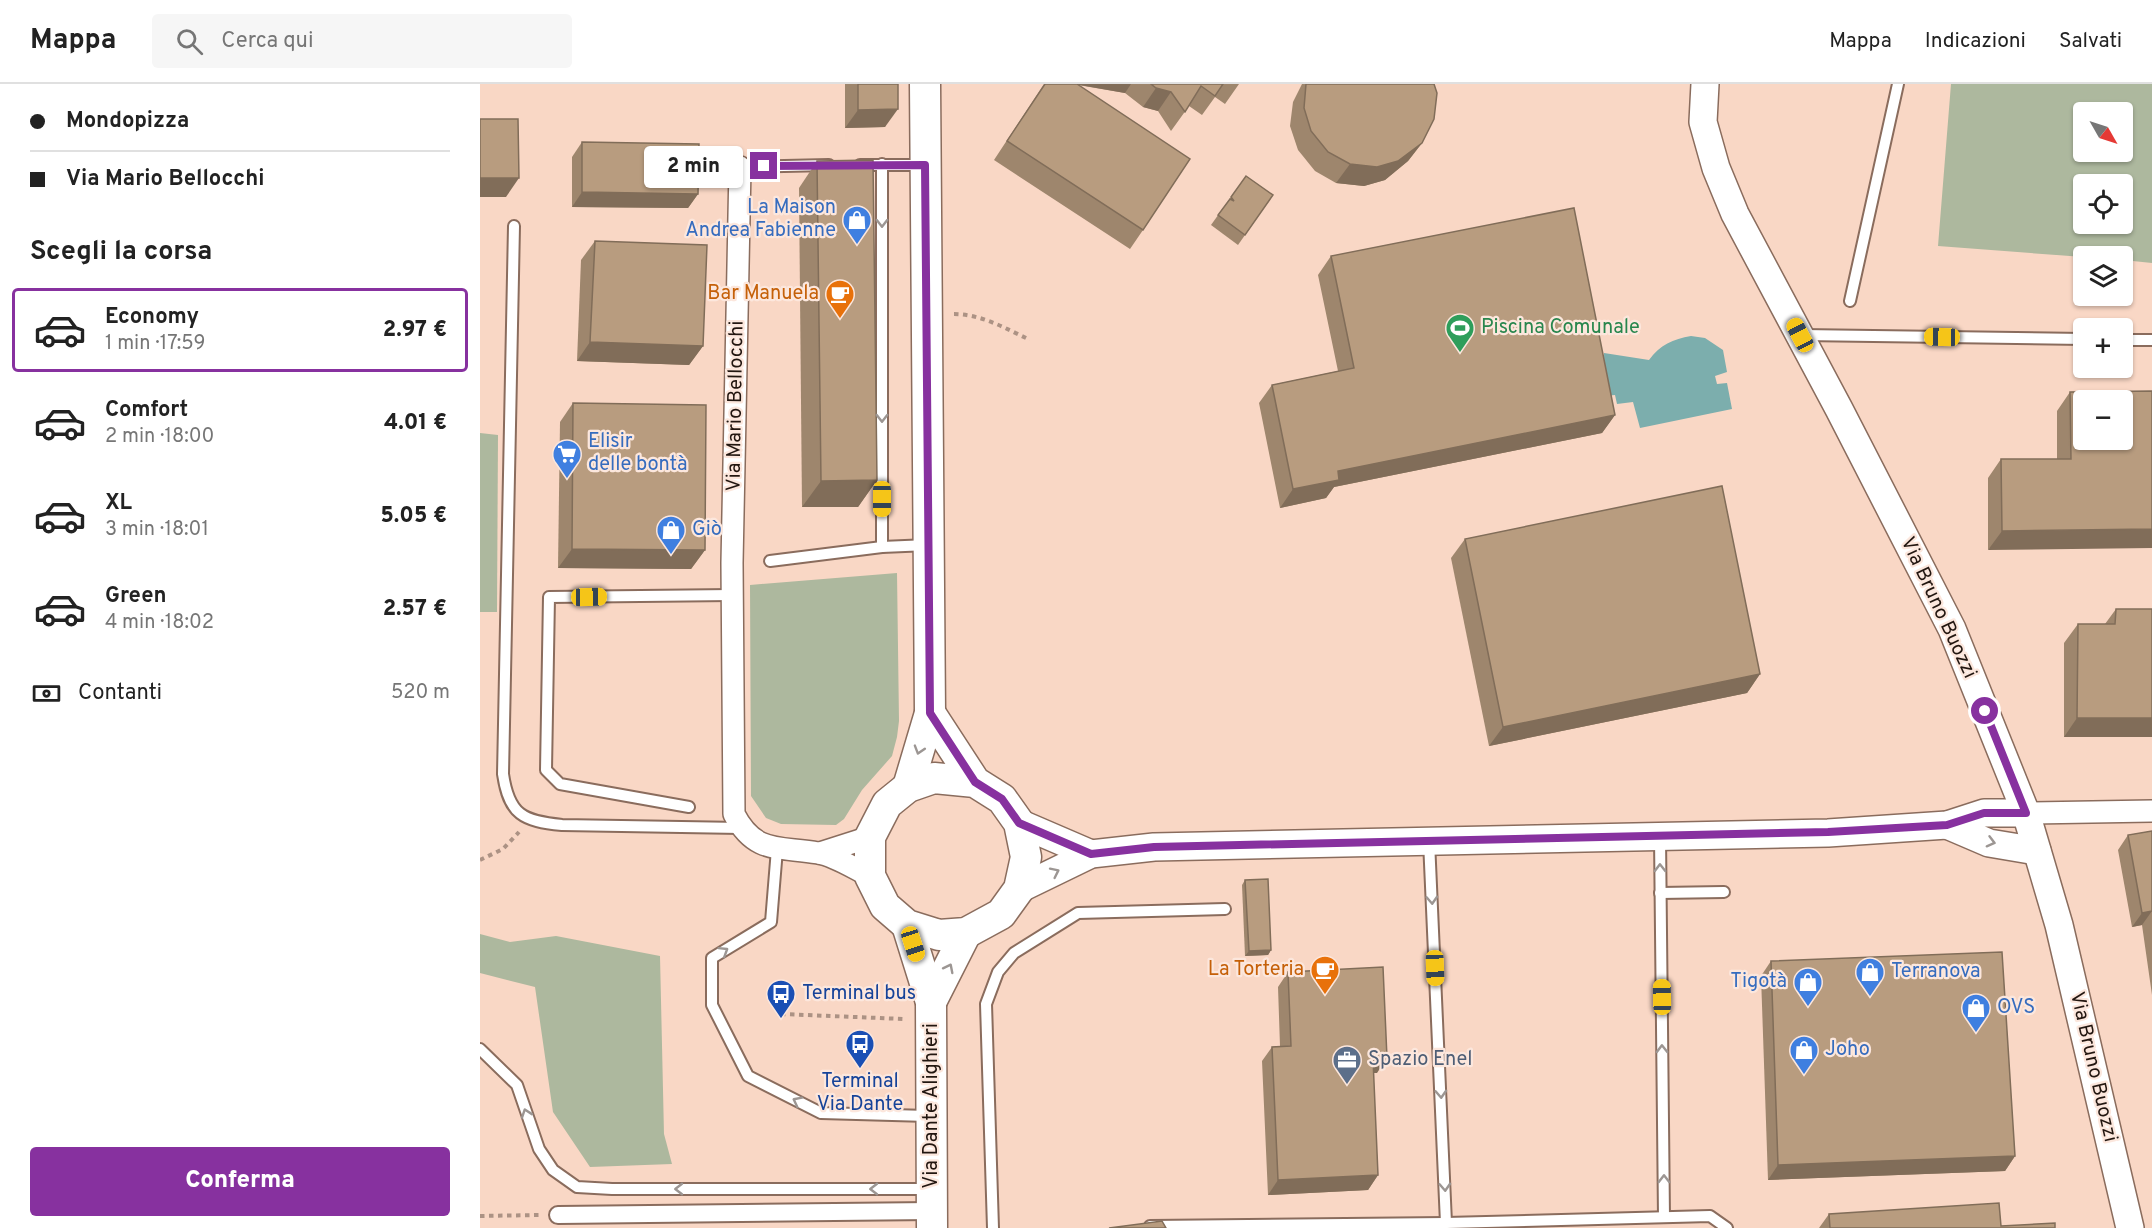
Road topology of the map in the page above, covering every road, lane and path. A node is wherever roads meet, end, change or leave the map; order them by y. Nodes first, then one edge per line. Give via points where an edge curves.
1 (925, 84) edge
2 (1705, 84) edge
3 (1898, 84) edge
4 (882, 164) junction
5 (835, 165) edge
6 (847, 165) edge
7 (925, 165) junction
8 (740, 167) joint
9 (514, 226) dead end
10 (1850, 301) dead end
11 (964, 314) dead end
12 (1800, 335) junction
13 (2073, 339) edge
14 (1030, 340) dead end
15 (2133, 340) edge
16 (2152, 340) edge
17 (928, 545) junction
18 (882, 547) junction
19 (770, 561) dead end
20 (732, 595) junction
21 (930, 713) junction
22 (975, 782) junction
23 (908, 787) junction
24 (689, 807) dead end
25 (2152, 810) edge
26 (2026, 813) junction
27 (524, 817) junction
28 (1019, 823) junction
29 (1947, 825) junction
30 (741, 828) junction
31 (1660, 836) junction
32 (870, 837) junction
33 (1429, 841) junction
34 (777, 849) junction
35 (2037, 850) junction
36 (820, 853) junction
37 (1091, 854) junction
38 (480, 860) edge
39 (870, 876) junction
40 (1019, 889) junction
41 (1724, 892) dead end
42 (1660, 893) junction
43 (1225, 909) dead end
44 (907, 925) junction
45 (966, 933) junction
46 (921, 1011) junction
47 (781, 1014) dead end
48 (480, 1049) edge
49 (932, 1116) junction
50 (932, 1209) edge
51 (558, 1215) joint
52 (480, 1216) edge
53 (1664, 1217) junction
54 (1446, 1223) junction
55 (1138, 1226) edge
56 (993, 1228) edge
57 (1727, 1228) edge
58 (2130, 1228) edge

1 - 7 main road
2 - 12 street, Via Bruno Buozzi via 1703,122 1716,168 1735,214
3 - 10 lane
4 - 6 lane
4 - 7 lane
4 -> 18 lane
5 - 8 lane, Via Mario Bellocchi
7 - 17 main road
8 - 20 street, Via Mario Bellocchi
9 - 27 lane via 503,774 513,808
11 - 14 path
12 - 13 lane
12 - 26 street, Via Bruno Buozzi via 1952,629
15 - 16 lane
17 - 18 lane
17 - 21 main road
18 - 19 lane
20 - 24 lane via 549,597 546,770 560,784
20 - 30 street, Via Mario Bellocchi via 734,814
21 - 22 main road
21 -> 23 main road
22 - 23 main road via 934,778
22 - 28 main road via 1002,799
23 - 32 main road via 887,804
25 - 26 street
26 - 29 street via 1984,813
26 - 35 street, Via Bruno Buozzi
27 - 30 lane via 562,825
27 - 38 path via 519,833 503,849
28 - 37 street
28 - 40 main road via 1026,857
29 - 31 street
29 -> 35 street via 1989,843
30 - 34 street via 757,842
31 - 33 street
42 -> 31 lane
32 - 36 street
32 - 39 main road
33 - 37 street via 1154,847
33 -> 54 lane
34 - 36 street
49 -> 34 lane via 821,1113 748,1076 712,1005 712,958 771,922
35 - 58 street, Via Bruno Buozzi via 2059,925
36 - 39 street
40 -> 37 street
39 - 44 main road via 885,906
40 - 45 main road via 1001,914
41 - 42 lane
53 -> 42 lane
43 - 56 lane via 1078,913 1014,953 998,972 986,1004
44 - 45 main road via 939,935
44 - 46 main road, Via Dante Alighieri
46 -> 45 main road, Via Dante Alighieri
46 - 47 path
46 - 49 main road, Via Dante Alighieri
50 -> 48 lane via 577,1188 553,1170 539,1149 517,1085
49 - 50 main road, Via Dante Alighieri
50 - 51 street, Via Dante Alighieri
51 - 52 path
53 - 54 lane
53 - 57 lane via 1710,1216
54 - 55 lane

